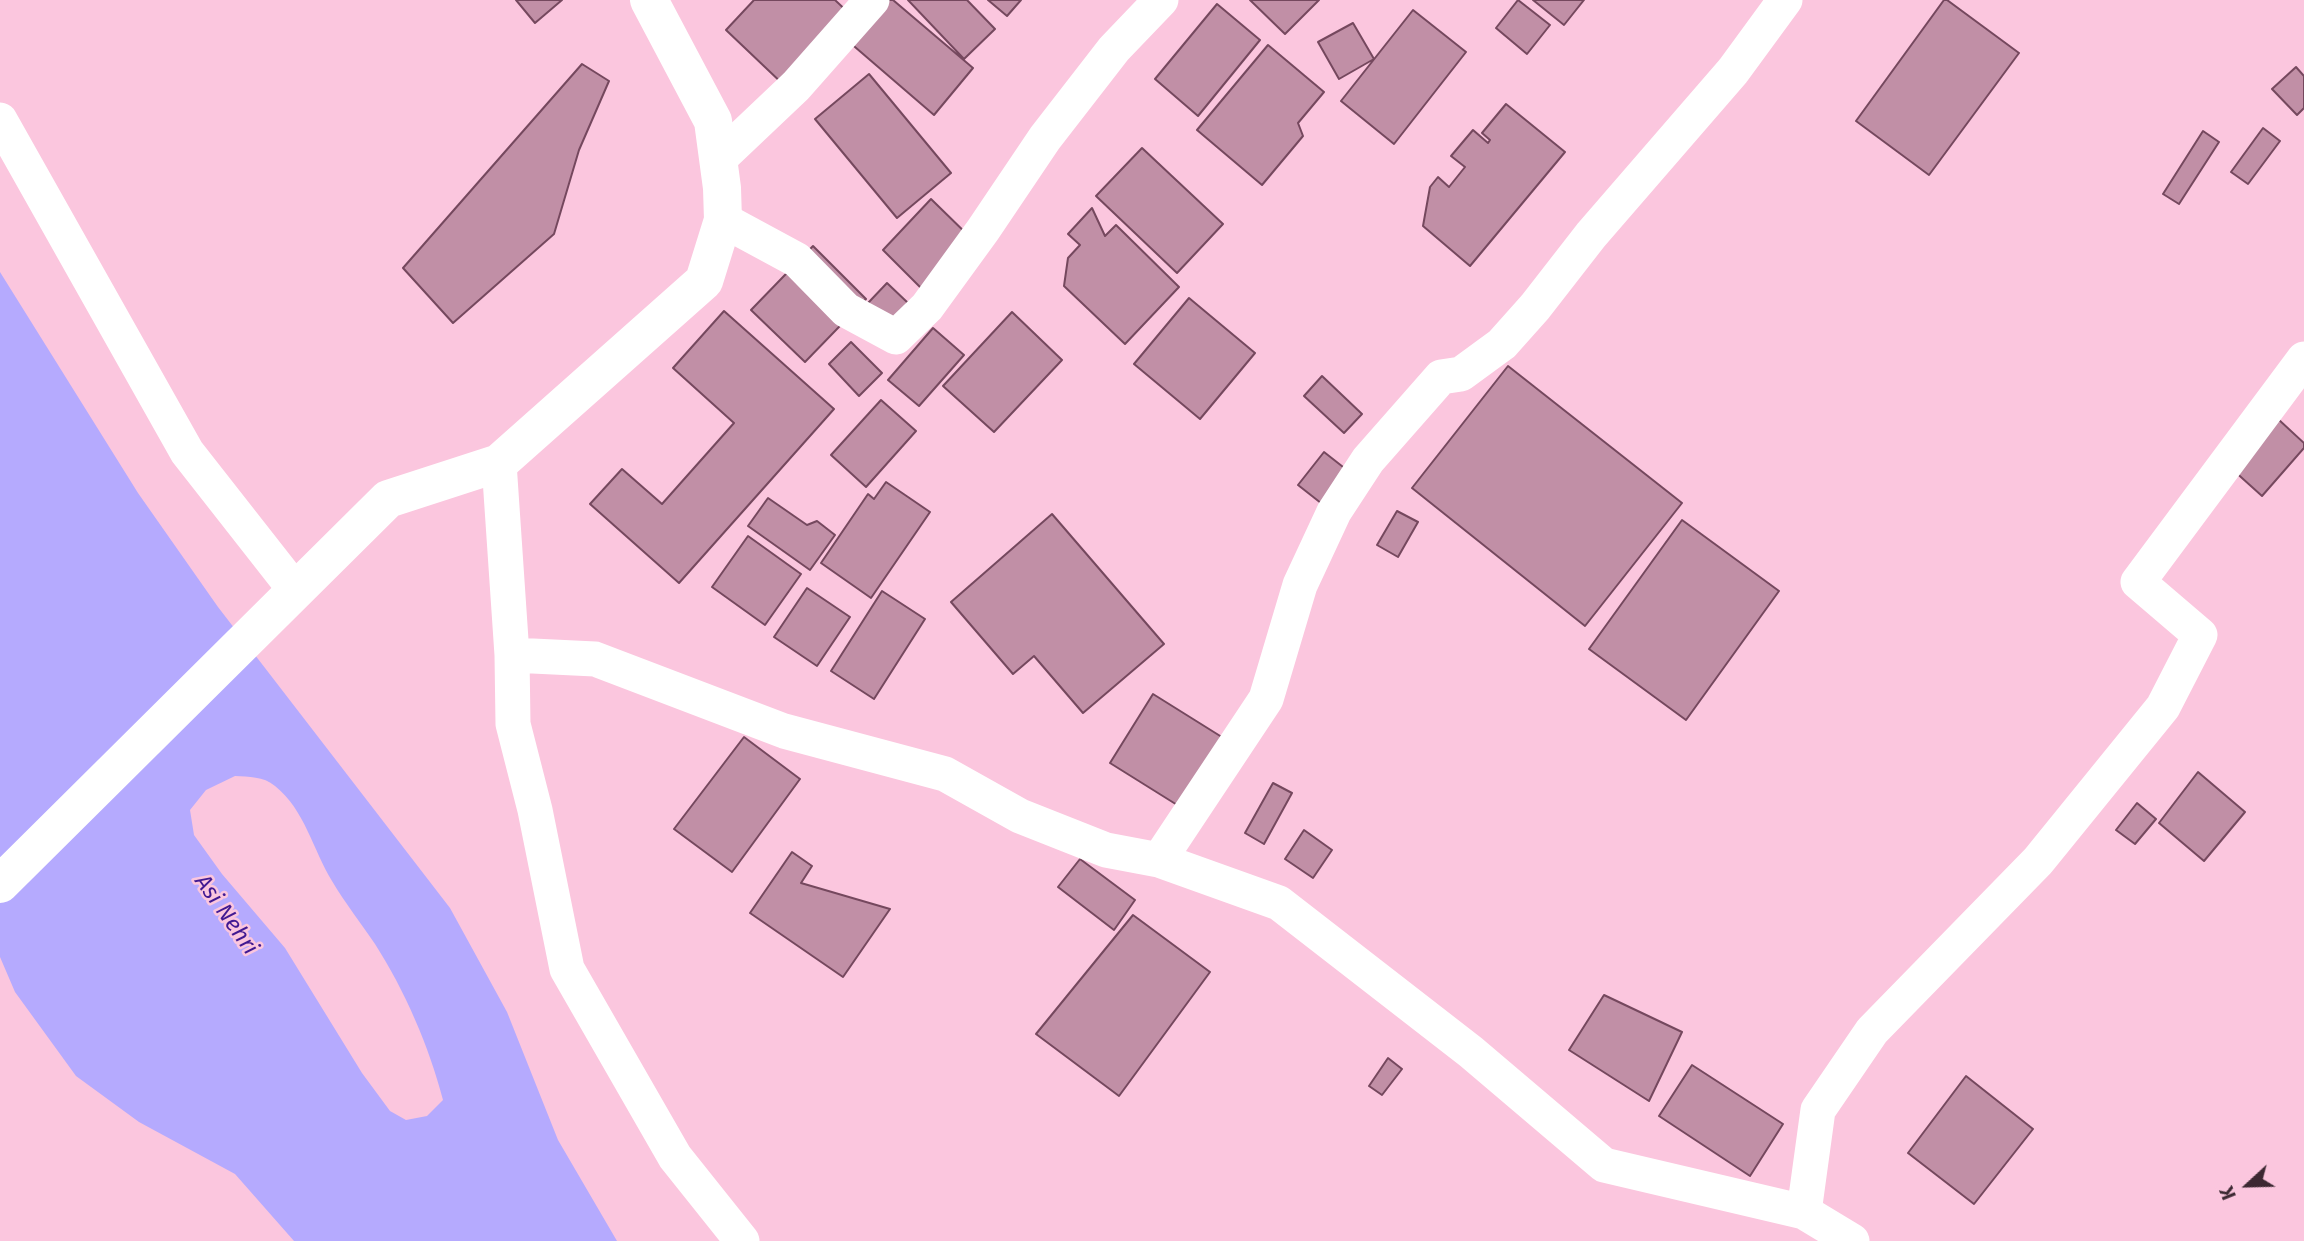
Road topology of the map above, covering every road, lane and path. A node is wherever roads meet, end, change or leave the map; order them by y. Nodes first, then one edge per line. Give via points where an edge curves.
1 (649, 0) edge
2 (872, 0) edge
3 (1161, 0) edge
4 (1785, 0) edge
5 (0, 120) edge
6 (719, 159) junction
7 (723, 220) junction
8 (2304, 359) edge
9 (499, 463) junction
10 (296, 590) junction
11 (512, 655) junction
12 (1159, 860) junction
13 (0, 884) edge
14 (1804, 1212) junction
15 (741, 1241) edge
16 (1852, 1241) edge

1 - 6 main road via 713,121
2 - 6 street via 796,86
3 - 7 street via 1114,49 1045,138 927,307 896,337 846,310 797,260
4 - 12 street via 1732,71 1502,344 1461,374 1441,377 1368,460 1334,512 1300,585 1266,699
5 - 10 street via 187,452
6 - 7 main road
7 - 9 main road via 704,282
8 - 14 street via 2138,582 2200,635 2164,707 2038,861 1872,1031 1818,1110
9 - 10 main road via 388,499
9 - 11 street
10 - 13 main road
11 - 12 street via 595,659 785,731 945,775 1020,816 1106,850
11 - 15 street via 513,724 567,969 675,1157
12 - 14 street via 1279,903 1471,1052 1604,1165
14 - 16 street

